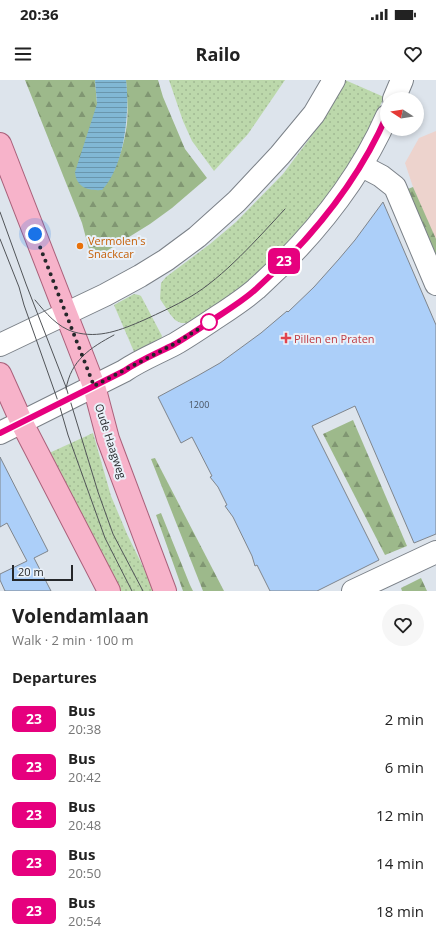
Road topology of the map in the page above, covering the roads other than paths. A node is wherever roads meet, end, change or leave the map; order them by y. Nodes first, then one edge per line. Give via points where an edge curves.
1 (334, 80) edge
2 (402, 80) edge
3 (397, 92) edge
4 (380, 130) edge
5 (0, 144) edge
6 (362, 166) junction
7 (436, 284) edge
8 (66, 313) junction
9 (0, 345) edge
10 (0, 374) edge
11 (94, 386) junction
12 (22, 423) junction
13 (0, 433) edge
14 (436, 552) edge
15 (109, 591) edge
16 (165, 591) edge
17 (354, 591) edge

1 - 8 street via 314,114 280,155 237,201 197,237 140,276
2 - 3 street
4 - 6 street
5 - 8 main road, Oude Haagweg
6 - 7 street via 396,187
6 - 11 street via 300,245 255,290 176,343
8 - 9 street
8 - 11 main road, Oude Haagweg
10 - 12 main road
11 - 12 street
11 - 16 main road, Oude Haagweg via 108,439
12 - 13 street
12 - 15 main road
14 - 17 street

